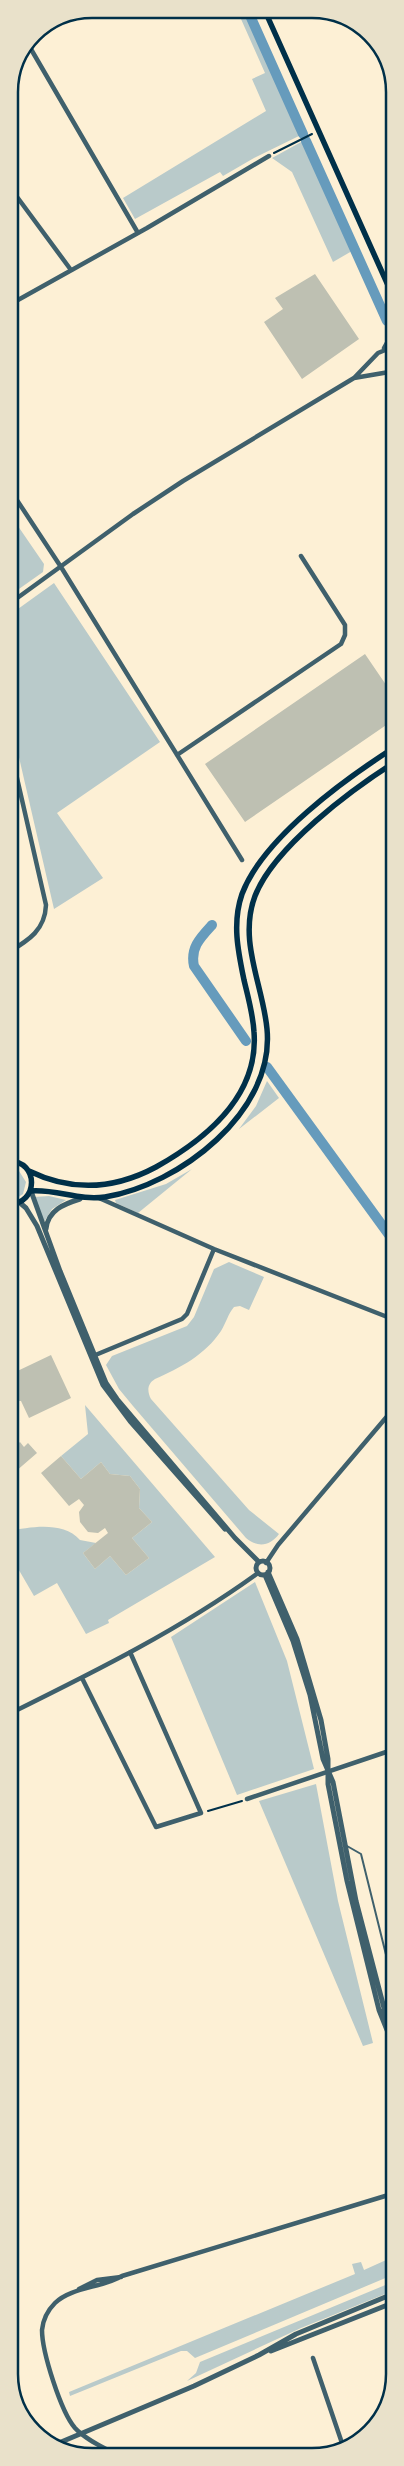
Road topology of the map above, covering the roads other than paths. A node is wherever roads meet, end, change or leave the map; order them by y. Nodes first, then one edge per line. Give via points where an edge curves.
1 (268, 17) edge
2 (31, 49) edge
3 (269, 156) road end
4 (17, 197) edge
5 (138, 234) junction
6 (70, 270) junction
7 (386, 281) edge
8 (17, 300) edge
9 (386, 344) edge
10 (384, 348) joint
11 (386, 371) edge
12 (354, 378) junction
13 (17, 501) edge
14 (301, 556) dead end
15 (60, 567) junction
16 (17, 598) edge
17 (386, 753) edge
18 (177, 755) junction
19 (386, 768) edge
20 (17, 779) edge
21 (242, 860) dead end
22 (17, 946) edge
23 (17, 1162) edge
24 (29, 1170) junction
25 (31, 1191) junction
26 (97, 1198) junction
27 (80, 1199) junction
28 (19, 1202) joint
29 (46, 1232) junction
30 (214, 1249) junction
31 (386, 1316) edge
32 (92, 1356) junction
33 (386, 1418) edge
34 (266, 1563) junction
35 (258, 1564) junction
36 (258, 1573) junction
37 (267, 1573) junction
38 (130, 1652) junction
39 (82, 1678) junction
40 (18, 1710) edge
41 (386, 1752) edge
42 (328, 1772) junction
43 (247, 1799) road end
44 (343, 1845) junction
45 (386, 1955) edge
46 (384, 2018) joint
47 (386, 2025) edge
48 (386, 2194) edge
49 (386, 2297) edge
50 (386, 2306) edge
51 (259, 2355) junction
52 (313, 2358) dead end
53 (61, 2442) edge
54 (342, 2443) edge
55 (105, 2448) edge

1 - 7 main road
2 - 5 street
3 - 5 street
4 - 6 street
5 - 6 street
6 - 8 street
9 - 10 street
10 - 12 street
11 - 12 street
12 - 15 street via 183,482
13 - 15 street
14 - 18 street via 344,625 341,644
15 - 16 street
15 - 18 street
17 - 24 main road via 317,804 269,850 248,880 238,909 236,938 254,1045 249,1076 225,1115 170,1159 120,1181 86,1187
18 - 21 street
19 - 26 main road via 358,786 278,859 255,896 249,937 265,1016 267,1046 260,1080 245,1109 218,1138 176,1170 142,1187
20 - 22 street via 46,905 38,932
23 - 24 main road
24 - 25 main road via 33,1183
25 - 27 main road via 53,1191
25 - 28 main road
25 - 29 street
26 - 27 main road
26 - 30 street
27 - 29 street via 56,1209 48,1221
28 - 32 street via 38,1226
29 - 32 street
30 - 31 street
30 - 32 street via 182,1319
32 - 35 street via 117,1399
33 - 34 street
34 - 35 street
34 - 37 street via 269,1567
35 - 36 street
36 - 37 street
36 - 38 street
37 - 42 street via 310,1695
38 - 39 street
38 - 39 street via 201,1813 156,1827
39 - 40 street
41 - 42 street
42 - 43 street
42 - 44 street via 333,1782
44 - 45 lane via 361,1854
44 - 46 street
46 - 47 street
48 - 55 street via 122,2276 56,2302 46,2316 42,2330 60,2400 72,2424
49 - 51 street via 296,2334
50 - 51 street
51 - 53 street
52 - 54 street

